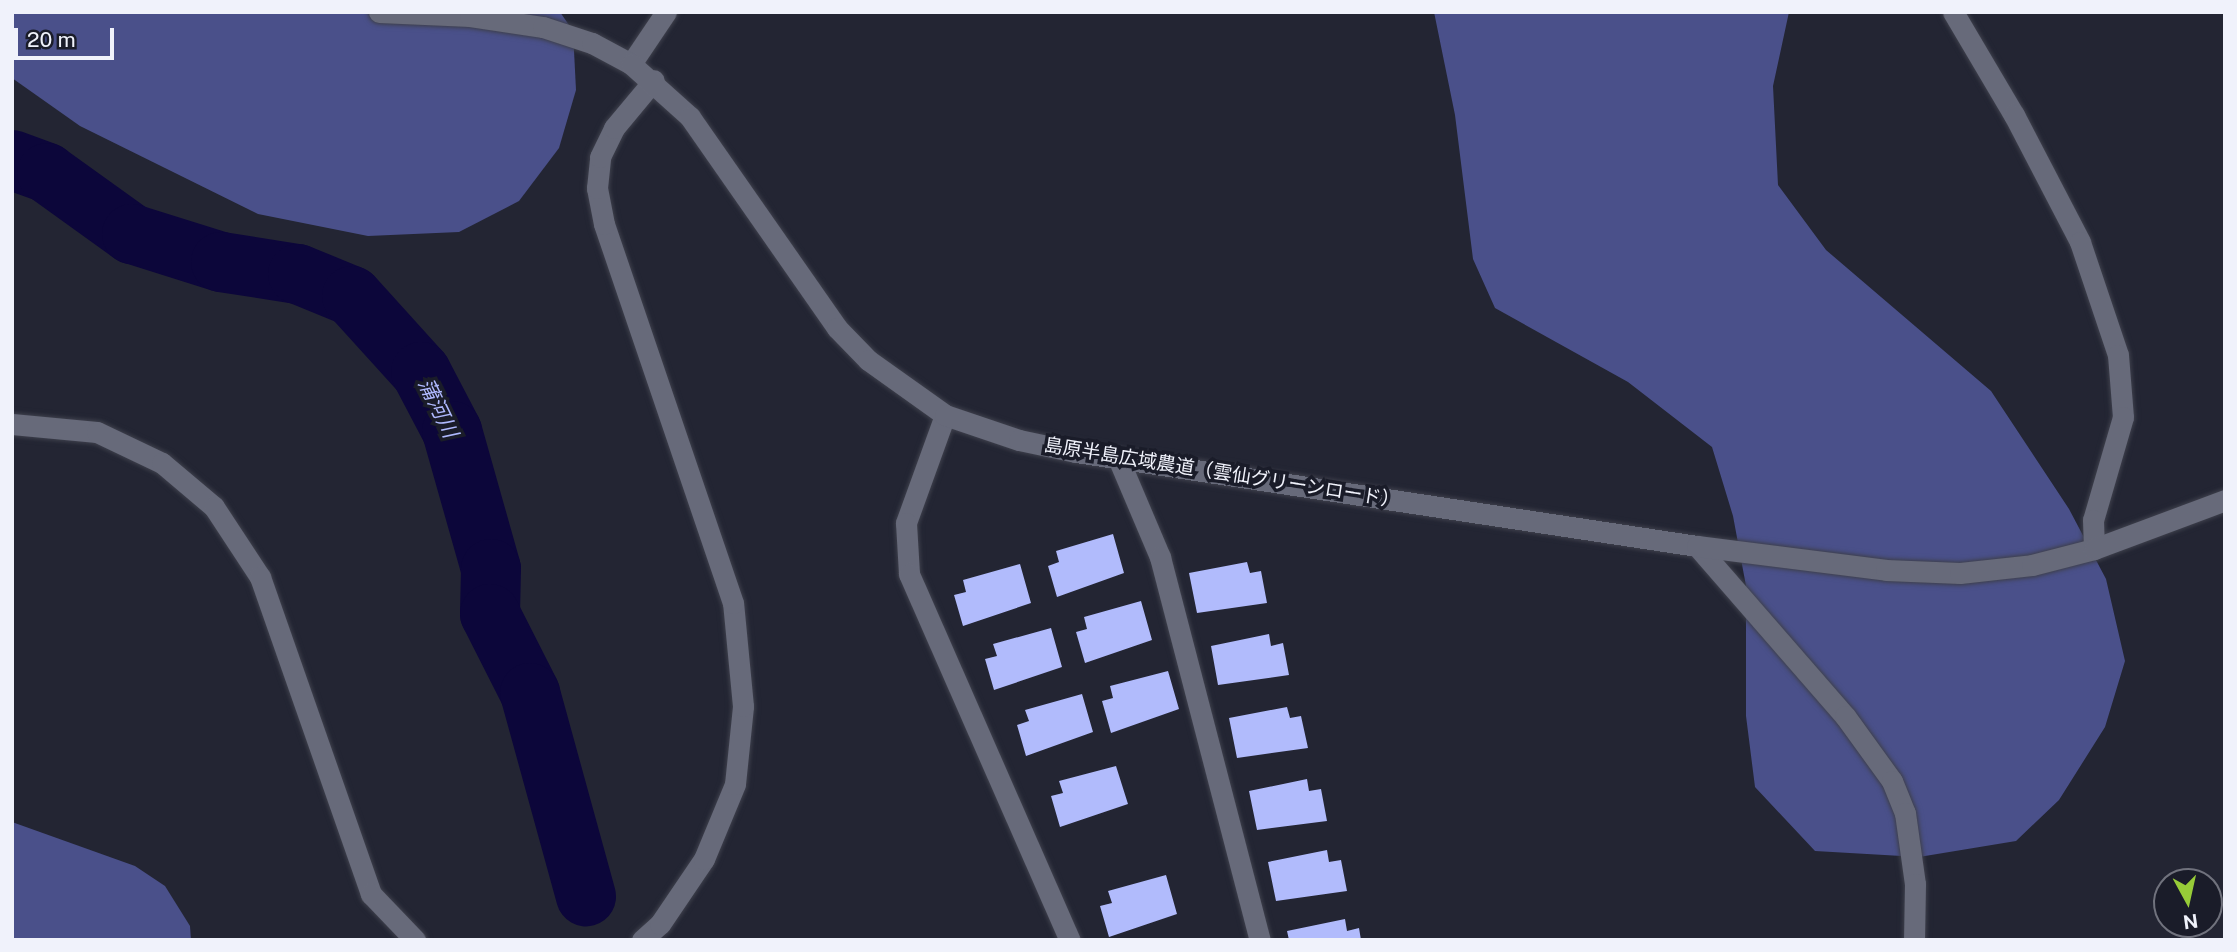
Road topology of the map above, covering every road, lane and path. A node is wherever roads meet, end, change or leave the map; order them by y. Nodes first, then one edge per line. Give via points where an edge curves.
1 (379, 12) edge
2 (666, 12) edge
3 (1953, 12) edge
4 (631, 64) junction
5 (654, 80) junction
6 (944, 415) junction
7 (12, 424) edge
8 (1118, 458) junction
9 (2225, 500) edge
10 (1697, 546) junction
11 (2094, 549) junction
12 (415, 940) edge
13 (642, 940) edge
14 (1070, 940) edge
15 (1260, 940) edge
16 (1914, 940) edge

1 - 4 street, 島原半島広域農道（雲仙グリーンロード） via 470,16 543,27 592,43
2 - 4 street
3 - 11 street via 2014,115 2080,242 2118,355 2123,417 2093,520
4 - 5 street, 島原半島広域農道（雲仙グリーンロード）
5 - 6 street, 島原半島広域農道（雲仙グリーンロード） via 720,157 836,328 902,388
5 - 13 street via 614,128 600,158 597,188 604,224 733,603 743,706 735,784 704,859 660,924
6 - 8 street, 島原半島広域農道（雲仙グリーンロード） via 1019,440
6 - 14 street via 906,523 909,574
7 - 12 street via 96,432 162,463 214,507 260,577 372,894
8 - 10 street, 島原半島広域農道（雲仙グリーンロード）
8 - 15 street via 1160,557
9 - 11 street, 島原半島広域農道（雲仙グリーンロード）
10 - 11 street, 島原半島広域農道（雲仙グリーンロード） via 1886,570 1960,573 2032,565
10 - 16 street via 1845,716 1892,780 1907,825 1915,884

